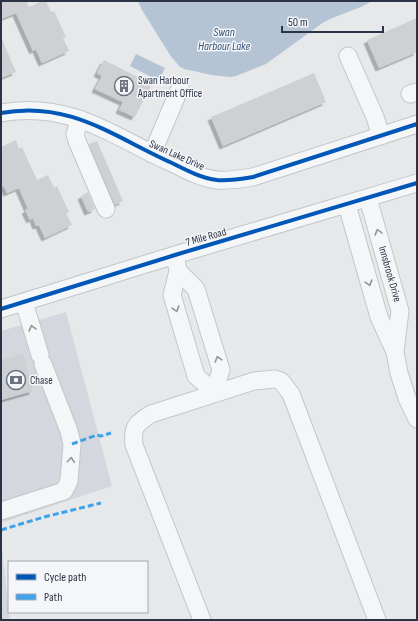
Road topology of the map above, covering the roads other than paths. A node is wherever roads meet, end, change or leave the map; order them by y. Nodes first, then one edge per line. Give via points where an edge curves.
1 (348, 56) dead end
2 (180, 88) dead end
3 (1, 113) edge
4 (80, 119) junction
5 (417, 124) edge
6 (380, 136) junction
7 (152, 154) junction
8 (417, 184) edge
9 (368, 198) junction
10 (346, 205) junction
11 (106, 209) dead end
12 (176, 263) junction
13 (24, 302) junction
14 (1, 309) edge
15 (395, 352) junction
16 (214, 392) junction
17 (417, 419) edge
18 (1, 511) edge
19 (202, 620) edge
20 (377, 620) edge

1 - 6 street via 375,117
2 - 7 street
3 - 4 street, Swan Lake Drive via 53,112
4 - 7 street, Swan Lake Drive
4 - 11 street via 75,134
5 - 6 street, Swan Lake Drive
6 - 7 street, Swan Lake Drive via 253,177 235,180 199,176
8 - 9 street, 7 Mile Road
9 - 10 street, 7 Mile Road
15 -> 9 street, Innsbrook Drive via 400,311
10 - 12 street, 7 Mile Road
10 -> 15 street, Innsbrook Drive via 379,317
12 - 13 street, 7 Mile Road
16 -> 12 street via 221,370 196,289
12 -> 16 street via 172,295 191,361 196,376
13 - 14 street, 7 Mile Road
18 -> 13 street via 64,491 69,481 72,444 69,431 41,359
15 - 17 street, Innsbrook Drive via 405,392
16 - 19 street via 151,414 139,422 133,433 134,445
16 - 20 street via 254,381 275,379 281,381 291,394

